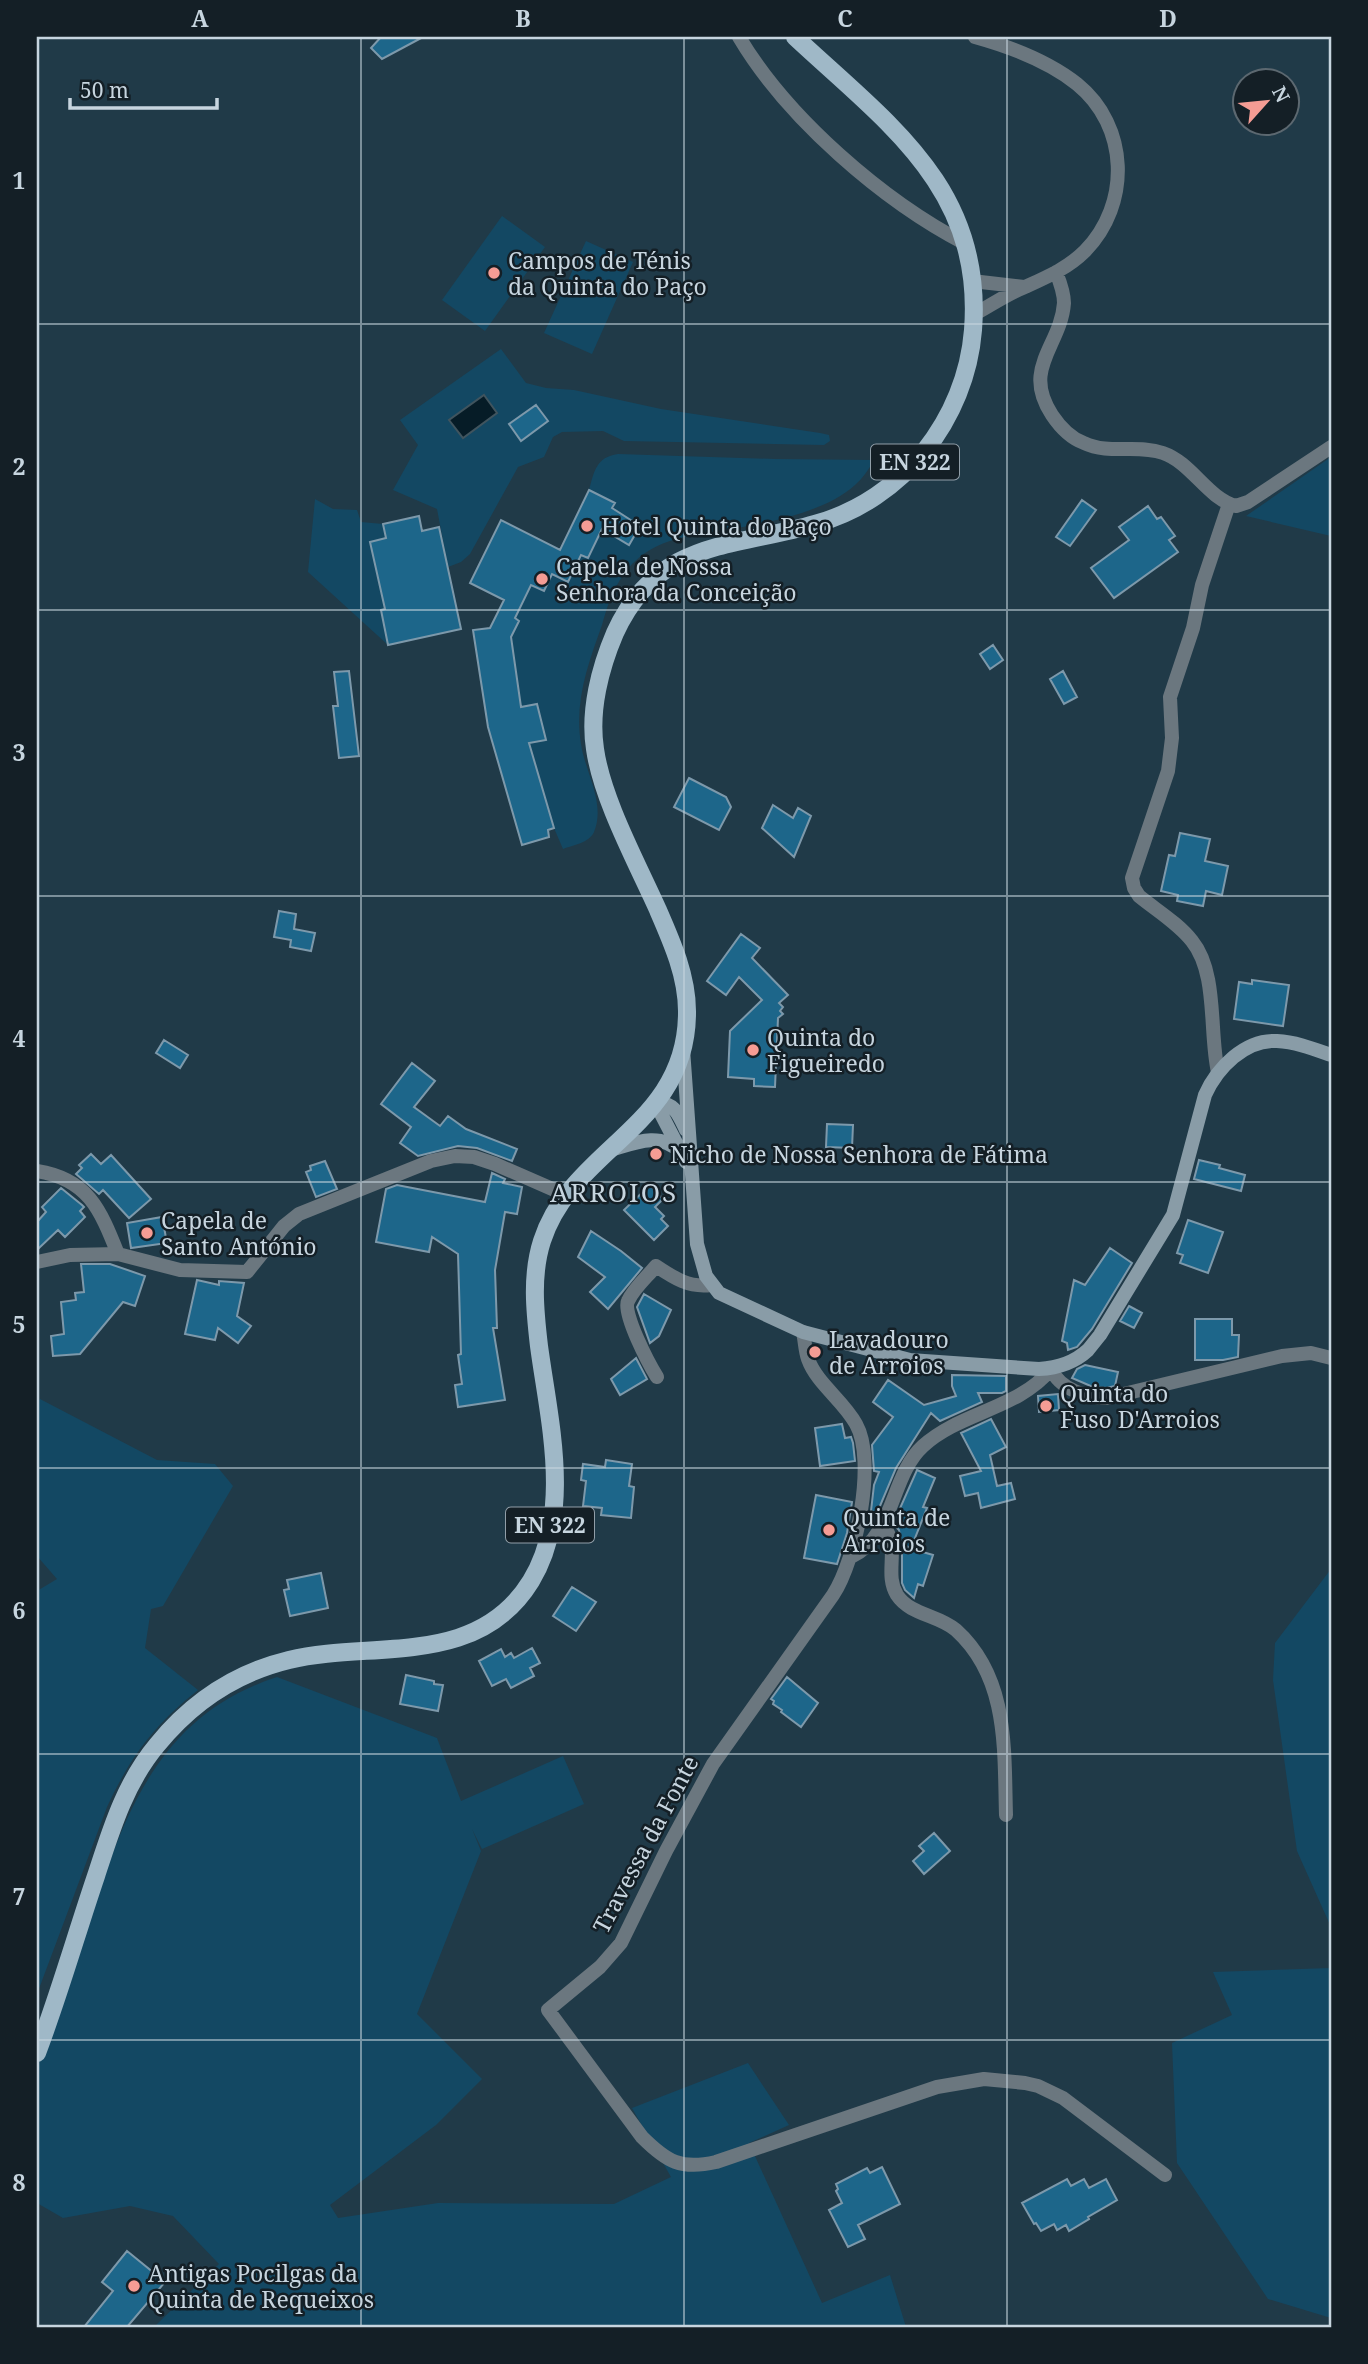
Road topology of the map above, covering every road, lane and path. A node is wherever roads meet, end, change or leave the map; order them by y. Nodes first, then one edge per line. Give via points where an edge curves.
1 (740, 37) edge
2 (795, 37) edge
3 (975, 37) edge
4 (966, 244) junction
5 (1056, 272) junction
6 (972, 281) junction
7 (1024, 287) junction
8 (973, 315) junction
9 (1331, 447) edge
10 (1229, 504) junction
11 (683, 1047) junction
12 (1331, 1055) edge
13 (1218, 1072) junction
14 (656, 1104) junction
15 (689, 1136) junction
16 (610, 1150) junction
17 (686, 1162) junction
18 (37, 1171) edge
19 (693, 1181) junction
20 (566, 1195) junction
21 (118, 1254) junction
22 (37, 1262) edge
23 (711, 1285) junction
24 (803, 1332) junction
25 (1331, 1358) edge
26 (1051, 1369) junction
27 (657, 1377) dead end
28 (882, 1524) junction
29 (851, 1557) junction
30 (1006, 1815) dead end
31 (37, 2053) edge
32 (1166, 2175) dead end

1 - 4 street via 775,88 841,155 891,197
2 - 4 main road, EN 322 via 919,155 948,200
3 - 5 street via 1065,76 1097,106 1111,133 1119,171 1113,207 1093,242
4 - 6 main road, EN 322
5 - 7 street
5 - 10 street via 1063,307 1040,382 1056,421 1092,446 1169,456
6 - 7 street
6 - 8 main road, EN 322
7 - 8 street
8 - 11 main road, EN 322 via 968,362 954,405 932,442 901,476 858,506 826,521 707,548 676,562 632,604 608,651 595,703 596,756 680,967 687,1008
9 - 10 street via 1244,505
10 - 13 street via 1171,697 1168,771 1132,878 1139,896 1184,932 1203,961
11 - 14 main road, EN 322
11 - 15 street
12 - 13 street via 1285,1042 1265,1042 1245,1049
13 - 26 street via 1205,1095 1182,1189 1168,1225 1095,1342 1080,1357
14 - 15 street via 674,1108
14 - 16 main road, EN 322
14 - 17 street
15 - 19 street
16 - 17 street via 659,1140 673,1145
16 - 20 main road, EN 322
17 - 19 street
18 - 21 street via 78,1186 101,1216
19 - 23 street via 699,1256
20 - 21 street via 485,1160 455,1156 299,1214 247,1272 180,1270
20 - 31 main road, EN 322 via 542,1241 536,1276 554,1488 549,1533 533,1577 502,1614 464,1635 431,1646 321,1654 282,1662 229,1682 191,1709 146,1758 122,1802
21 - 22 street via 71,1255
23 - 24 street via 726,1297
23 - 27 street via 684,1282 656,1266 628,1301 643,1352
24 - 26 street via 910,1360
24 - 29 street, Travessa da Fonte via 811,1365 853,1419 862,1440 864,1474
25 - 26 street via 1311,1353 1282,1356 1107,1398 1066,1387
26 - 28 street via 1030,1389 922,1446
28 - 29 street via 869,1544
28 - 30 street via 892,1542 892,1579 899,1597 960,1635 996,1695 1004,1733
29 - 32 street, Travessa da Fonte via 833,1595 713,1764 621,1943 548,2010 642,2137 672,2162 687,2166 716,2162 937,2087 984,2079 1025,2083 1051,2092

